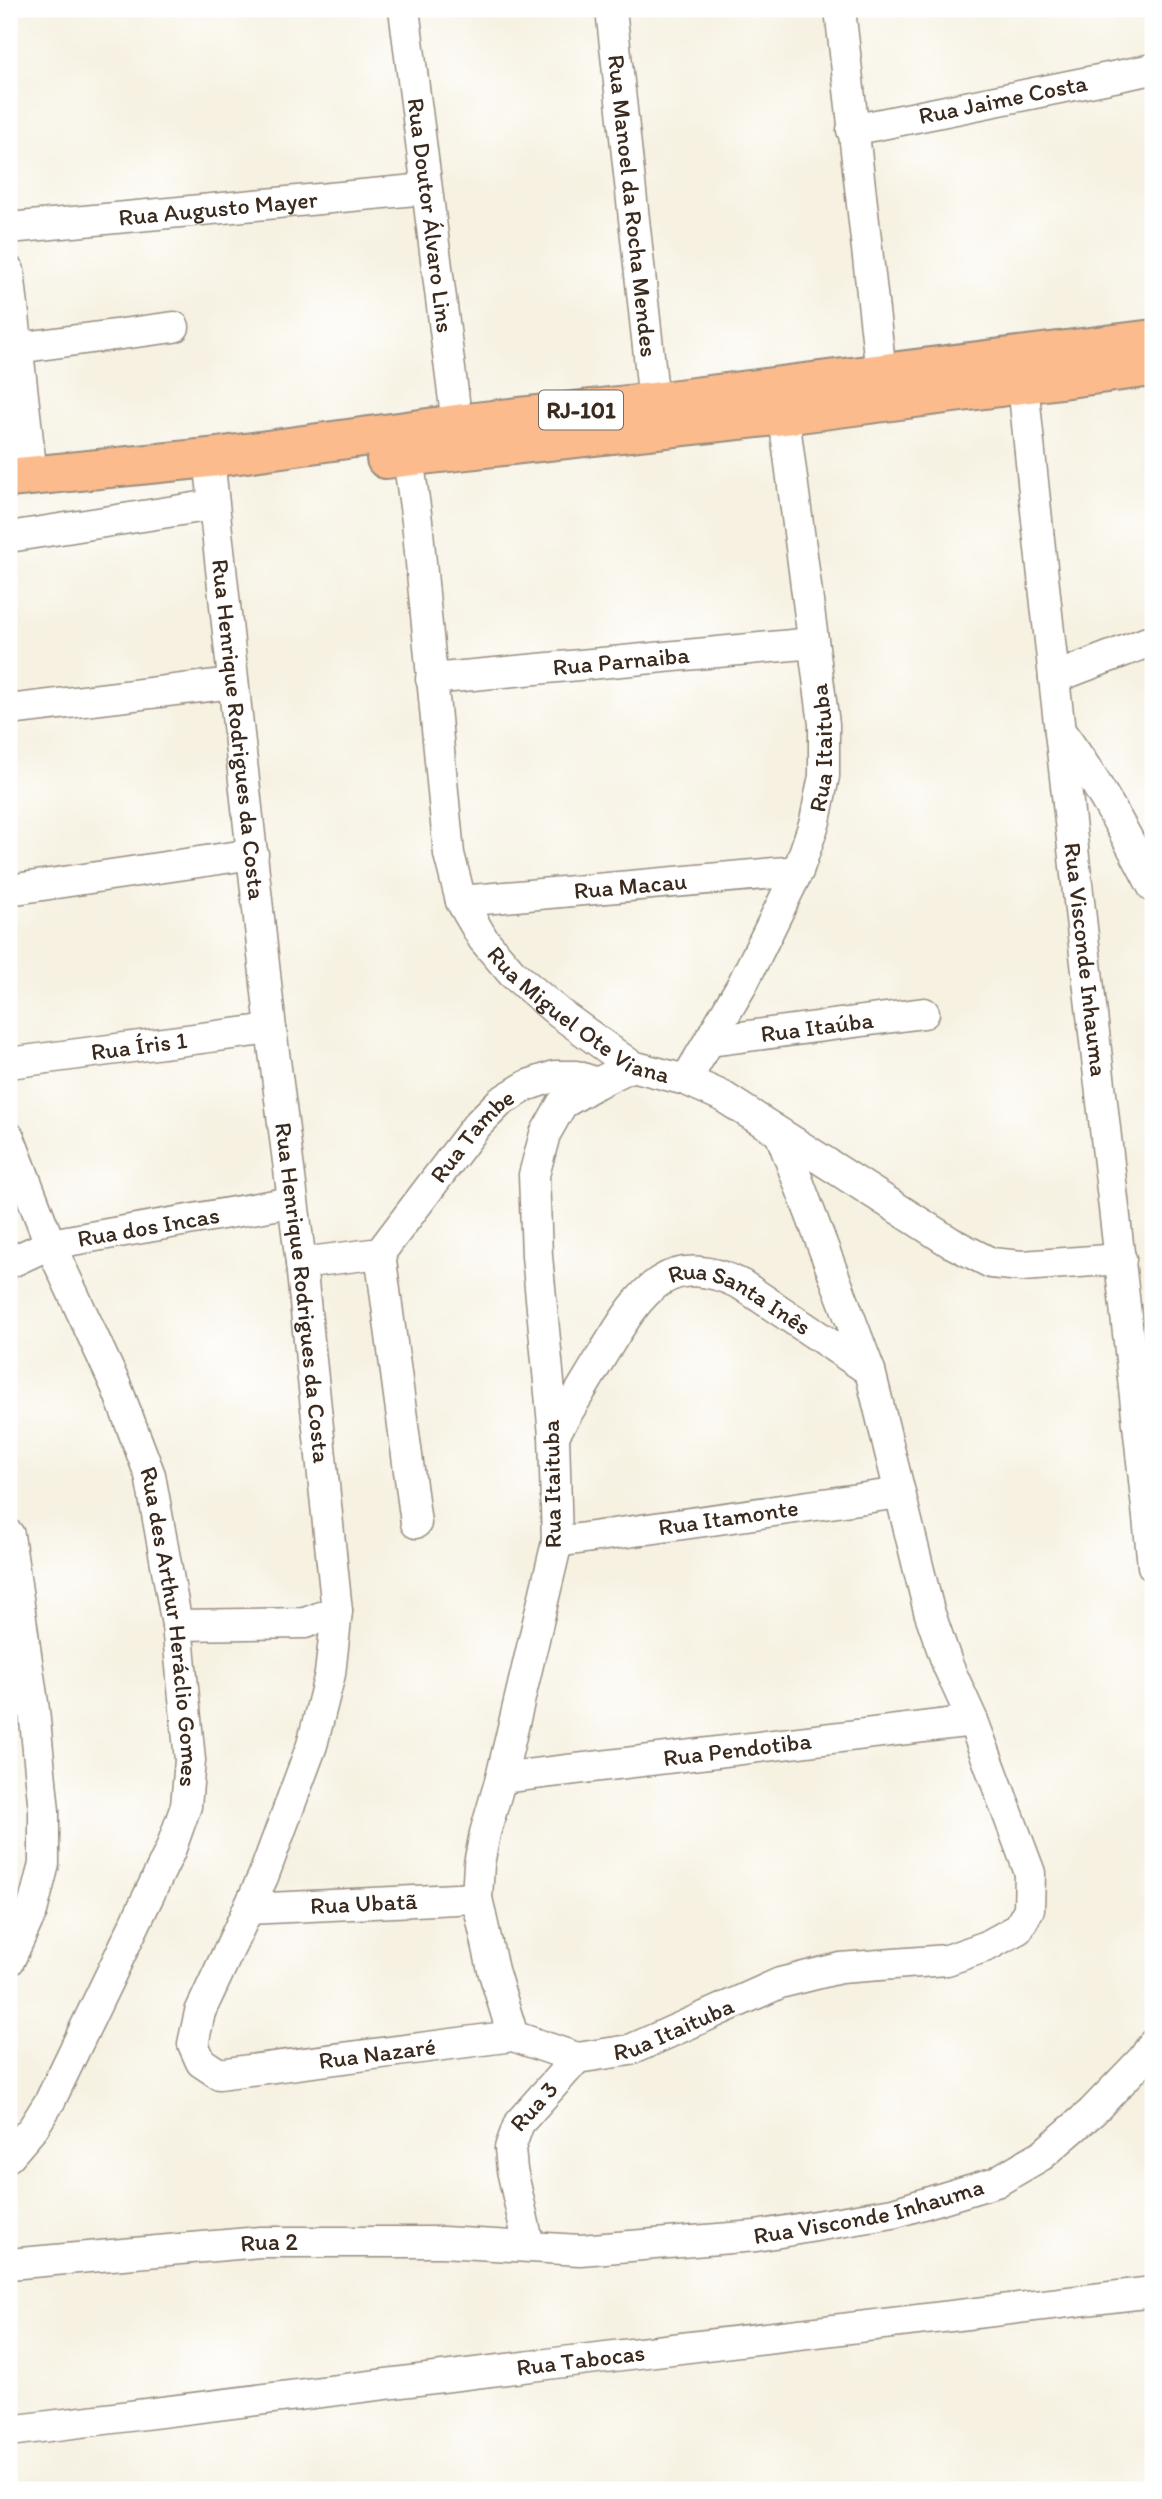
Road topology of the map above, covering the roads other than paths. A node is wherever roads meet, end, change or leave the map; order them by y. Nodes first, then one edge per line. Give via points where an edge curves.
1 (404, 9) edge
2 (611, 9) edge
3 (840, 9) edge
4 (1153, 69) edge
5 (852, 130) junction
6 (426, 189) junction
7 (9, 228) edge
8 (9, 271) edge
9 (174, 327) dead end
10 (1153, 339) edge
11 (17, 348) junction
12 (1153, 367) edge
13 (1022, 369) junction
14 (881, 373) junction
15 (782, 400) junction
16 (654, 402) junction
17 (457, 424) junction
18 (408, 457) junction
19 (211, 481) junction
20 (16, 486) edge
21 (9, 537) edge
22 (1153, 640) edge
23 (813, 643) junction
24 (1054, 678) junction
25 (431, 679) junction
26 (233, 683) junction
27 (9, 710) edge
28 (1059, 730) junction
29 (253, 854) junction
30 (798, 871) junction
31 (1153, 887) edge
32 (9, 890) edge
33 (461, 901) junction
34 (924, 1013) dead end
35 (271, 1029) junction
36 (710, 1041) junction
37 (9, 1063) edge
38 (632, 1066) junction
39 (686, 1080) junction
40 (597, 1083) junction
41 (781, 1136) junction
42 (9, 1137) edge
43 (292, 1202) junction
44 (50, 1244) junction
45 (380, 1253) junction
46 (1121, 1259) junction
47 (9, 1263) edge
48 (301, 1263) junction
49 (870, 1371) junction
50 (554, 1435) junction
51 (900, 1493) junction
52 (416, 1524) dead end
53 (9, 1535) edge
54 (557, 1542) junction
55 (1153, 1566) edge
56 (337, 1611) junction
57 (177, 1625) junction
58 (973, 1721) junction
59 (501, 1778) junction
60 (477, 1898) junction
61 (248, 1909) junction
62 (9, 1961) edge
63 (513, 2036) junction
64 (1153, 2043) edge
65 (577, 2058) junction
66 (239, 2073) joint
67 (9, 2156) edge
68 (529, 2246) junction
69 (9, 2264) edge
70 (1153, 2292) edge
71 (9, 2431) edge

1 - 6 street, Rua Doutor Álvaro Lins
2 - 16 street, Rua Manoel da Rocha Mendes
3 - 5 street
4 - 5 street, Rua Jaime Costa
5 - 14 street
6 - 7 street, Rua Augusto Mayer
6 - 17 street, Rua Doutor Álvaro Lins
8 - 11 street
9 - 11 street
10 - 13 main road, RJ-101
11 - 20 street
12 - 13 main road, RJ-101
13 - 14 main road, RJ-101
13 - 15 main road, RJ-101
13 - 24 street, Rua Visconde Inhauma
14 - 15 main road, RJ-101
15 - 16 main road, RJ-101
15 - 18 main road, RJ-101
15 - 23 street, Rua Itaituba
16 - 17 main road, RJ-101
17 - 19 main road, RJ-101
18 - 19 main road, RJ-101
18 - 25 street, Rua Miguel Ote Viana
19 - 20 main road, RJ-101
19 - 21 street
19 - 26 street, Rua Henrique Rodrigues da Costa
22 - 24 street
23 - 25 street, Rua Parnaiba
23 - 30 street, Rua Itaituba via 824,724 824,776
24 - 28 street, Rua Visconde Inhauma
25 - 33 street, Rua Miguel Ote Viana via 449,854
26 - 27 street
26 - 29 street, Rua Henrique Rodrigues da Costa
28 - 31 street via 1104,795
28 - 46 street, Rua Visconde Inhauma
29 - 32 street
29 - 35 street, Rua Henrique Rodrigues da Costa
30 - 33 street, Rua Macau
30 - 36 street, Rua Itaituba
33 - 38 street, Rua Miguel Ote Viana via 512,973
34 - 36 street, Rua Itaúba
35 - 37 street, Rua Íris 1
35 - 43 street, Rua Henrique Rodrigues da Costa
36 - 39 street, Rua Itaituba
38 - 39 street, Rua Miguel Ote Viana
38 - 40 street, Rua Itaituba
39 - 41 street, Rua Miguel Ote Viana via 722,1096
40 - 45 street, Rua Tambe via 555,1076 500,1102 477,1125
40 - 50 street, Rua Itaituba via 562,1104 545,1134 534,1175
41 - 46 street, Rua Miguel Ote Viana via 991,1263 1022,1266
41 - 49 street, Rua Itaituba
42 - 44 street, Rua des Arthur Heráclio Gomes
43 - 44 street, Rua dos Incas
43 - 48 street, Rua Henrique Rodrigues da Costa
44 - 47 street, Rua dos Incas
44 - 57 street, Rua des Arthur Heráclio Gomes via 116,1386 150,1475
45 - 48 street
45 - 52 street
46 - 55 street, Rua Visconde Inhauma
48 - 56 street, Rua Henrique Rodrigues da Costa
49 - 50 street, Rua Santa Inês via 742,1285 720,1274 684,1272 648,1288 631,1308
49 - 51 street, Rua Itaituba
50 - 54 street, Rua Itaituba
51 - 54 street, Rua Itamonte
51 - 58 street, Rua Itaituba via 929,1611
53 - 62 street via 44,1811 44,1864 32,1911
54 - 59 street, Rua Itaituba
56 - 57 street via 304,1623
56 - 61 street, Rua Henrique Rodrigues da Costa via 330,1674 312,1745
57 - 67 street, Rua des Arthur Heráclio Gomes via 190,1760 186,1806 170,1851 50,2101
58 - 59 street, Rua Pendotiba
58 - 65 street, Rua Itaituba via 1030,1873 1029,1909 1018,1929 947,1960 840,1968 780,1983 630,2050
59 - 60 street, Rua Itaituba via 485,1833
60 - 61 street, Rua Ubatã
60 - 63 street, Rua Itaituba
61 - 66 street, Rua Henrique Rodrigues da Costa via 200,2012 193,2044 201,2062 219,2074
63 - 65 street, Rua Itaituba
63 - 66 street, Rua Nazaré
64 - 68 street, Rua Visconde Inhauma via 1092,2112 1042,2155 996,2182 892,2213 756,2236 580,2250
65 - 68 street, Rua 3 via 519,2123 510,2148
68 - 69 street, Rua 2 via 260,2242
70 - 71 street, Rua Tabocas

